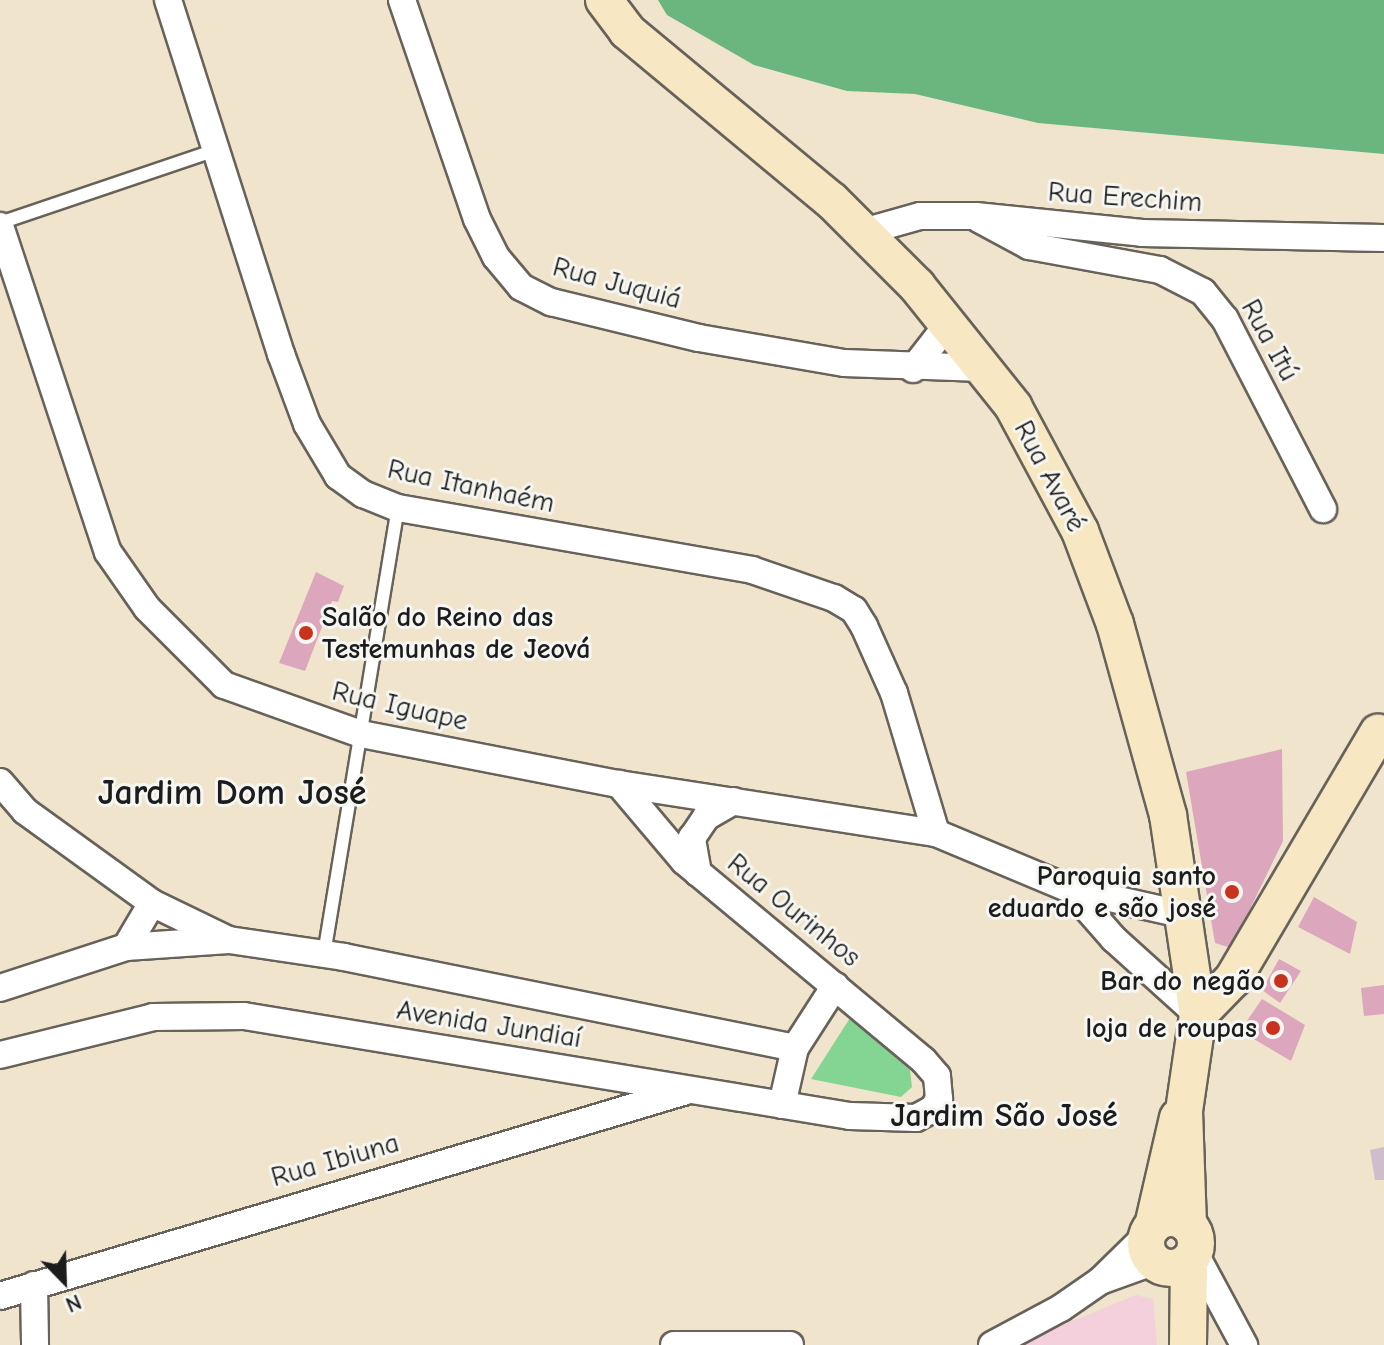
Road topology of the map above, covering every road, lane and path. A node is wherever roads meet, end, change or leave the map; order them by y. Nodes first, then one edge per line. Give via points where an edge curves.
1 (168, 0) edge
2 (402, 0) edge
3 (604, 0) edge
4 (216, 150) junction
5 (976, 216) junction
6 (0, 225) edge
7 (863, 232) junction
8 (1384, 238) edge
9 (948, 324) junction
10 (982, 368) junction
11 (913, 369) junction
12 (398, 508) junction
13 (1323, 509) dead end
14 (1382, 733) edge
15 (361, 734) junction
16 (0, 782) edge
17 (619, 784) junction
18 (734, 801) junction
19 (936, 833) junction
20 (698, 873) junction
21 (1070, 889) junction
22 (152, 903) junction
23 (1181, 914) junction
24 (229, 940) junction
25 (126, 947) junction
26 (324, 955) junction
27 (835, 986) junction
28 (0, 988) edge
29 (1198, 1015) junction
30 (795, 1048) junction
31 (0, 1055) edge
32 (937, 1076) joint
33 (690, 1090) junction
34 (782, 1105) junction
35 (1170, 1247) junction
36 (34, 1285) junction
37 (0, 1296) edge
38 (35, 1345) edge
39 (674, 1345) edge
40 (790, 1345) edge
41 (992, 1345) edge
42 (1179, 1345) edge
43 (1188, 1345) edge
44 (1244, 1345) edge

1 - 4 street, Rua Itanhaém
2 - 11 street, Rua Juquiá via 477,219 502,266 521,287 551,302 699,338
3 - 7 main road, Rua Avaré via 627,31 683,82
4 - 6 lane
4 - 12 street, Rua Itanhaém via 307,424 338,476 363,494
5 - 7 street, Rua Erechim via 920,216
5 - 8 street, Rua Erechim via 1117,232
5 - 13 street, Rua Itú via 994,231 1029,246 1160,270 1203,292 1225,319
6 - 15 street, Rua Iguape via 91,508 130,588 224,685
7 - 9 main road, Rua Avaré
9 - 10 main road, Rua Avaré
9 - 11 street
10 - 11 street, Rua Juquiá
10 - 23 main road, Rua Avaré via 1013,406 1098,573 1155,757
12 - 15 lane
12 - 19 street, Rua Itanhaém via 752,570 854,610 894,693
14 - 29 main road via 1233,979
15 - 17 street, Rua Iguape
15 - 26 lane
16 - 22 street via 25,811
17 - 18 street, Rua Iguape
17 - 20 street, Rua Ourinhos
18 - 19 street, Rua Iguape
18 - 20 street via 706,817 692,838
19 - 21 street, Rua Iguape
20 - 27 street, Rua Ourinhos
21 - 23 street, Rua Iguape
21 - 29 street, Rua Iguape via 1114,939
22 - 24 street
22 - 25 street
23 - 29 main road, Rua Avaré
24 - 25 street, Avenida Jundiaí
24 - 26 street, Avenida Jundiaí
25 - 28 street, Avenida Jundiaí
26 - 30 street, Avenida Jundiaí
27 - 30 street
27 - 32 street, Rua Ourinhos
29 - 35 main road, Rua Avaré
30 - 34 street
31 - 33 street, Avenida Jundiaí via 153,1017 244,1016
32 - 34 street, Avenida Jundiaí via 939,1099 916,1118 850,1116
33 - 34 street, Avenida Jundiaí
33 - 36 street, Rua Ibiuna
35 - 41 street
35 - 42 main road, Rua Avaré
35 - 43 main road, Rua Avaré
35 - 44 street
36 - 37 street, Rua Ibiuna
36 - 38 street
39 - 40 street

